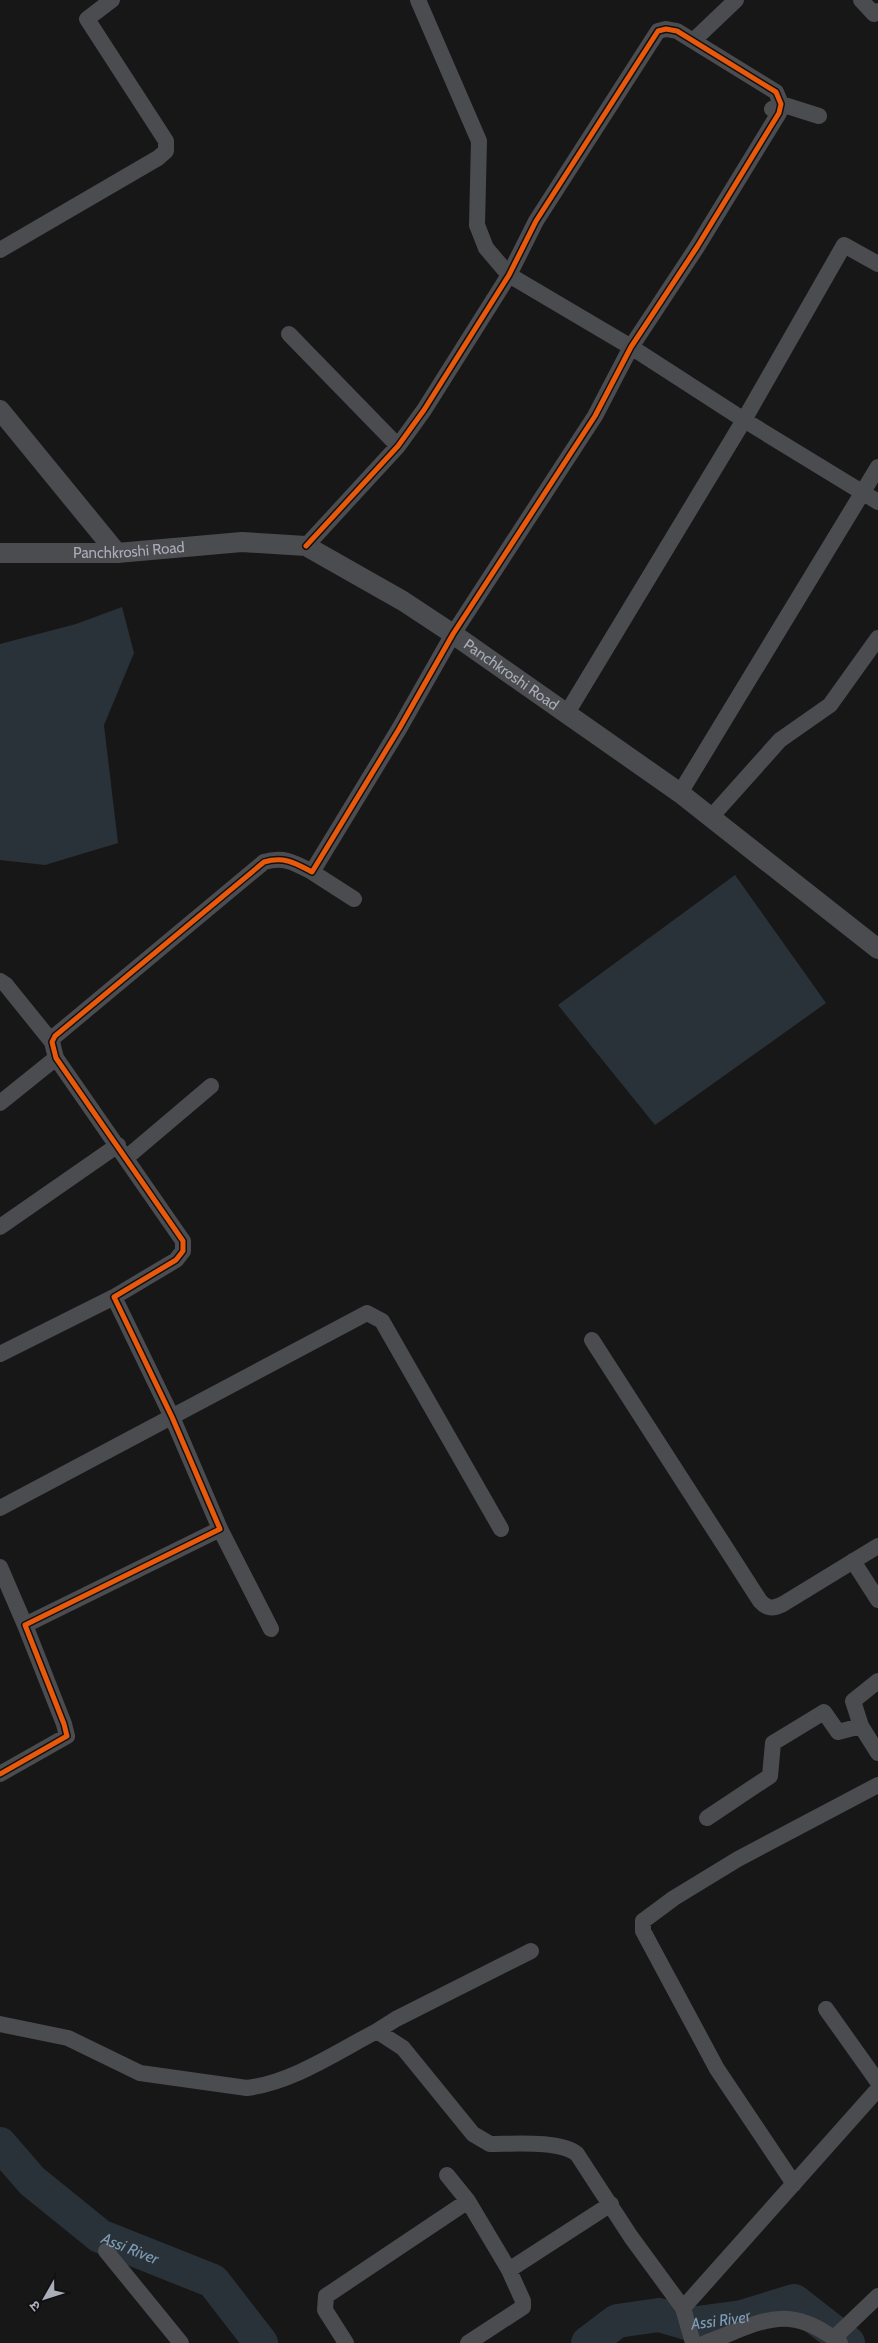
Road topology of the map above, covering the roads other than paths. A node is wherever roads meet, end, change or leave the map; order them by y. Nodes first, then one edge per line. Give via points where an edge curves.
1 (112, 0) edge
2 (418, 0) edge
3 (736, 0) edge
4 (861, 0) edge
5 (877, 15) edge
6 (693, 41) junction
7 (776, 106) junction
8 (819, 116) dead end
9 (0, 250) edge
10 (878, 264) edge
11 (509, 274) junction
12 (289, 334) dead end
13 (631, 347) junction
14 (0, 410) edge
15 (744, 420) junction
16 (398, 446) junction
17 (878, 467) edge
18 (862, 492) junction
19 (878, 502) edge
20 (306, 546) junction
21 (0, 553) edge
22 (117, 553) junction
23 (453, 634) junction
24 (878, 638) edge
25 (567, 713) junction
26 (680, 793) junction
27 (712, 816) junction
28 (312, 872) junction
29 (354, 900) dead end
30 (878, 948) edge
31 (0, 981) edge
32 (54, 1050) junction
33 (211, 1086) dead end
34 (0, 1103) edge
35 (122, 1151) junction
36 (0, 1227) edge
37 (114, 1296) junction
38 (592, 1340) dead end
39 (0, 1354) edge
40 (172, 1418) junction
41 (0, 1508) edge
42 (501, 1528) dead end
43 (220, 1529) junction
44 (878, 1546) edge
45 (853, 1561) junction
46 (0, 1567) edge
47 (878, 1600) edge
48 (25, 1625) junction
49 (271, 1629) dead end
50 (878, 1682) edge
51 (861, 1726) junction
52 (878, 1752) edge
53 (0, 1774) edge
54 (878, 1785) edge
55 (707, 1818) dead end
56 (530, 1951) dead end
57 (826, 2009) dead end
58 (0, 2024) edge
59 (376, 2031) junction
60 (878, 2082) edge
61 (447, 2175) dead end
62 (794, 2184) junction
63 (468, 2201) junction
64 (611, 2204) junction
65 (106, 2251) dead end
66 (509, 2270) junction
67 (878, 2296) edge
68 (684, 2312) junction
69 (691, 2338) edge
70 (838, 2338) edge
71 (181, 2343) edge
72 (346, 2343) edge
73 (468, 2343) edge
74 (705, 2343) edge

1 - 9 street via 87,19 166,141 166,151
2 - 11 street via 479,141 477,225 480,237
3 - 6 street
4 - 5 street
6 - 7 street via 776,92
6 - 11 street via 677,31 658,31 536,221
7 - 8 street
7 - 13 street via 779,113
10 - 15 street via 844,246
11 - 13 street
11 - 16 street
12 - 16 street
13 - 15 street
13 - 23 street via 594,416
14 - 22 street
15 - 18 street
15 - 25 street
16 - 20 street
17 - 18 street
18 - 19 street
18 - 26 street
20 - 22 street, Panchkroshi Road via 242,542
20 - 23 street, Panchkroshi Road via 403,601
21 - 22 street, Panchkroshi Road
23 - 25 street, Panchkroshi Road
23 - 28 street
24 - 27 street via 830,706 780,740
25 - 26 street, Panchkroshi Road
26 - 27 street, Panchkroshi Road
27 - 30 street, Panchkroshi Road
28 - 29 street
28 - 32 street via 287,859 264,862 55,1036
31 - 32 street
32 - 34 street
32 - 35 street
33 - 35 street
35 - 36 street
35 - 37 street via 183,1240 183,1251 176,1260
37 - 39 street
37 - 40 street
38 - 45 street via 763,1604 775,1608
40 - 41 street
40 - 42 street via 362,1314 372,1314 382,1321
40 - 43 street
43 - 48 street
43 - 49 street
44 - 45 street
45 - 47 street
46 - 48 street
48 - 53 street via 67,1736
50 - 51 street via 853,1701
51 - 52 street
51 - 55 street via 838,1732 824,1712 773,1743 770,1776
54 - 62 street via 738,1859 674,1898 643,1922 643,1931 717,2069
56 - 59 street
57 - 60 street
58 - 59 street via 68,2038 140,2074 246,2088 292,2076
59 - 64 street via 403,2048 473,2134 490,2144 557,2146 572,2150
60 - 62 street
61 - 63 street
62 - 68 street
63 - 66 street
63 - 72 street via 326,2296 325,2310
64 - 66 street
64 - 68 street
65 - 71 street
66 - 73 street via 523,2307
67 - 70 street
68 - 69 street
70 - 74 street via 791,2317 761,2322

